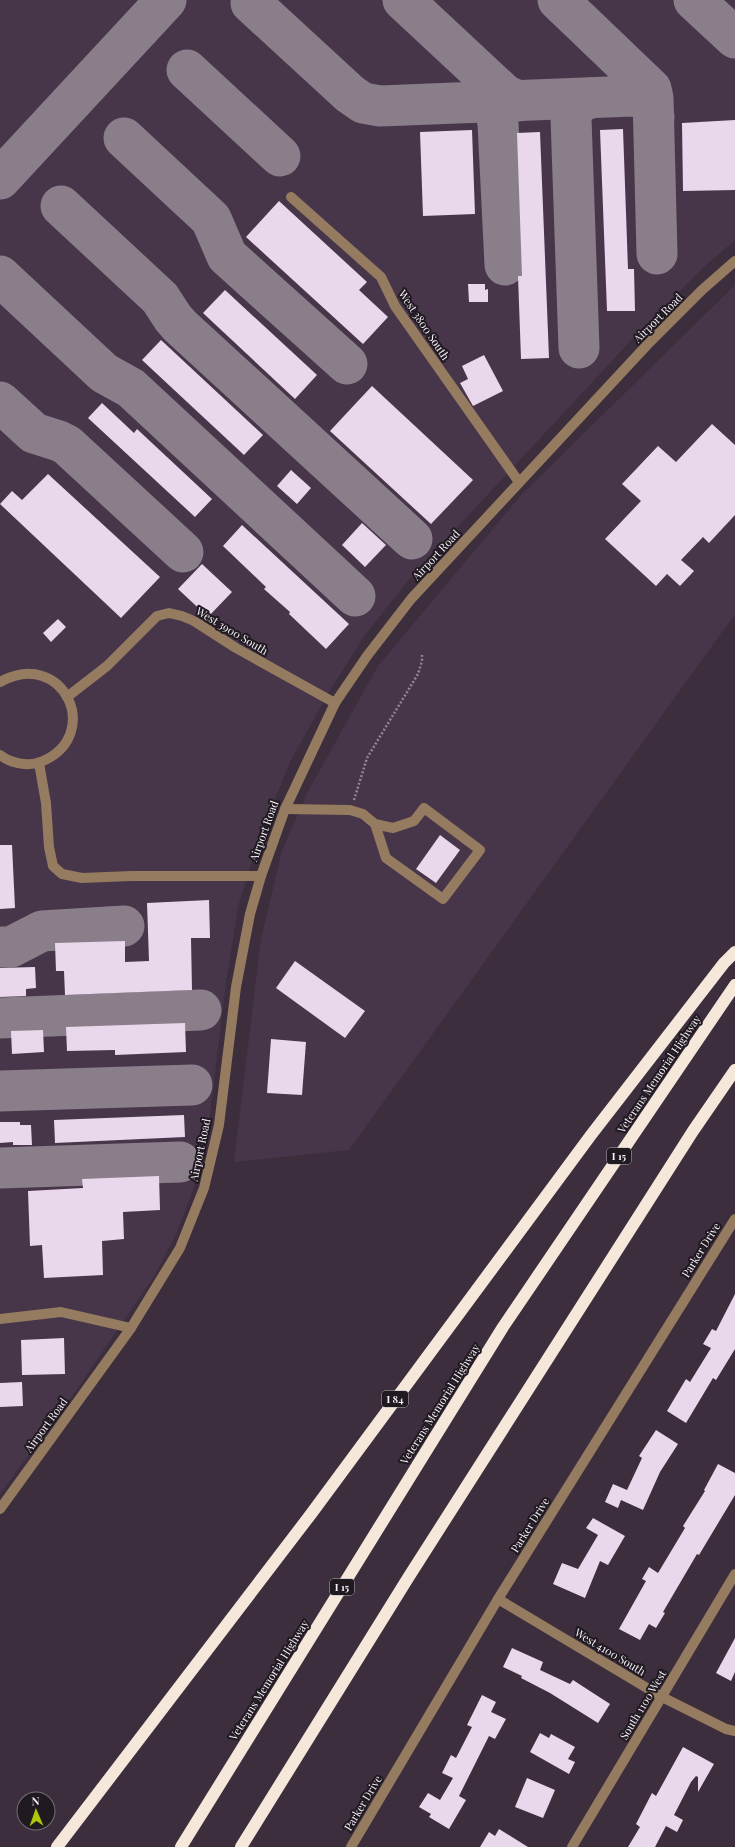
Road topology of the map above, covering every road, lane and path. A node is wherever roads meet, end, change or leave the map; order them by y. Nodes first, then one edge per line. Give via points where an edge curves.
1 (291, 197) dead end
2 (735, 261) edge
3 (520, 482) junction
4 (422, 655) dead end
5 (0, 682) edge
6 (67, 697) junction
7 (335, 703) junction
8 (0, 755) edge
9 (39, 763) junction
10 (285, 808) junction
11 (350, 810) junction
12 (375, 824) junction
13 (260, 876) junction
14 (735, 952) edge
15 (735, 985) edge
16 (735, 1070) edge
17 (735, 1219) edge
18 (0, 1319) edge
19 (131, 1328) junction
20 (0, 1509) edge
21 (735, 1574) edge
22 (498, 1599) junction
23 (662, 1697) junction
24 (735, 1731) edge
25 (57, 1847) edge
26 (181, 1847) edge
27 (241, 1847) edge
28 (351, 1847) edge
29 (572, 1847) edge

1 - 3 street, West 3800 South via 381,277 395,306
2 - 3 street, Airport Road via 647,345
3 - 7 street, Airport Road via 411,599
4 - 11 path via 418,674 367,758
5 - 6 street via 25,673 38,674 60,686
6 - 7 street, West 3900 South via 107,666 156,616 169,613 194,621 236,648
6 - 9 street via 73,723 69,737 57,753
7 - 10 street, Airport Road
8 - 9 street via 15,762
9 - 13 street via 53,866 62,874 82,878
10 - 11 street
10 - 13 street, Airport Road
11 - 12 street via 363,814
12 - 12 street via 386,858 443,899 480,850 424,808 414,820 393,828
13 - 19 street, Airport Road via 236,987 219,1125 204,1188 180,1248
14 - 25 highway, I 84 via 596,1129 311,1514
15 - 26 highway, Veterans Memorial Highway / I 15 via 503,1327
16 - 27 highway via 693,1131 408,1578
17 - 22 street, Parker Drive
18 - 19 street via 61,1312
19 - 20 street, Airport Road
21 - 23 street, South 1100 West
22 - 23 street, West 4100 South
22 - 28 street, Parker Drive
23 - 24 street, West 4100 South
23 - 29 street, South 1100 West

